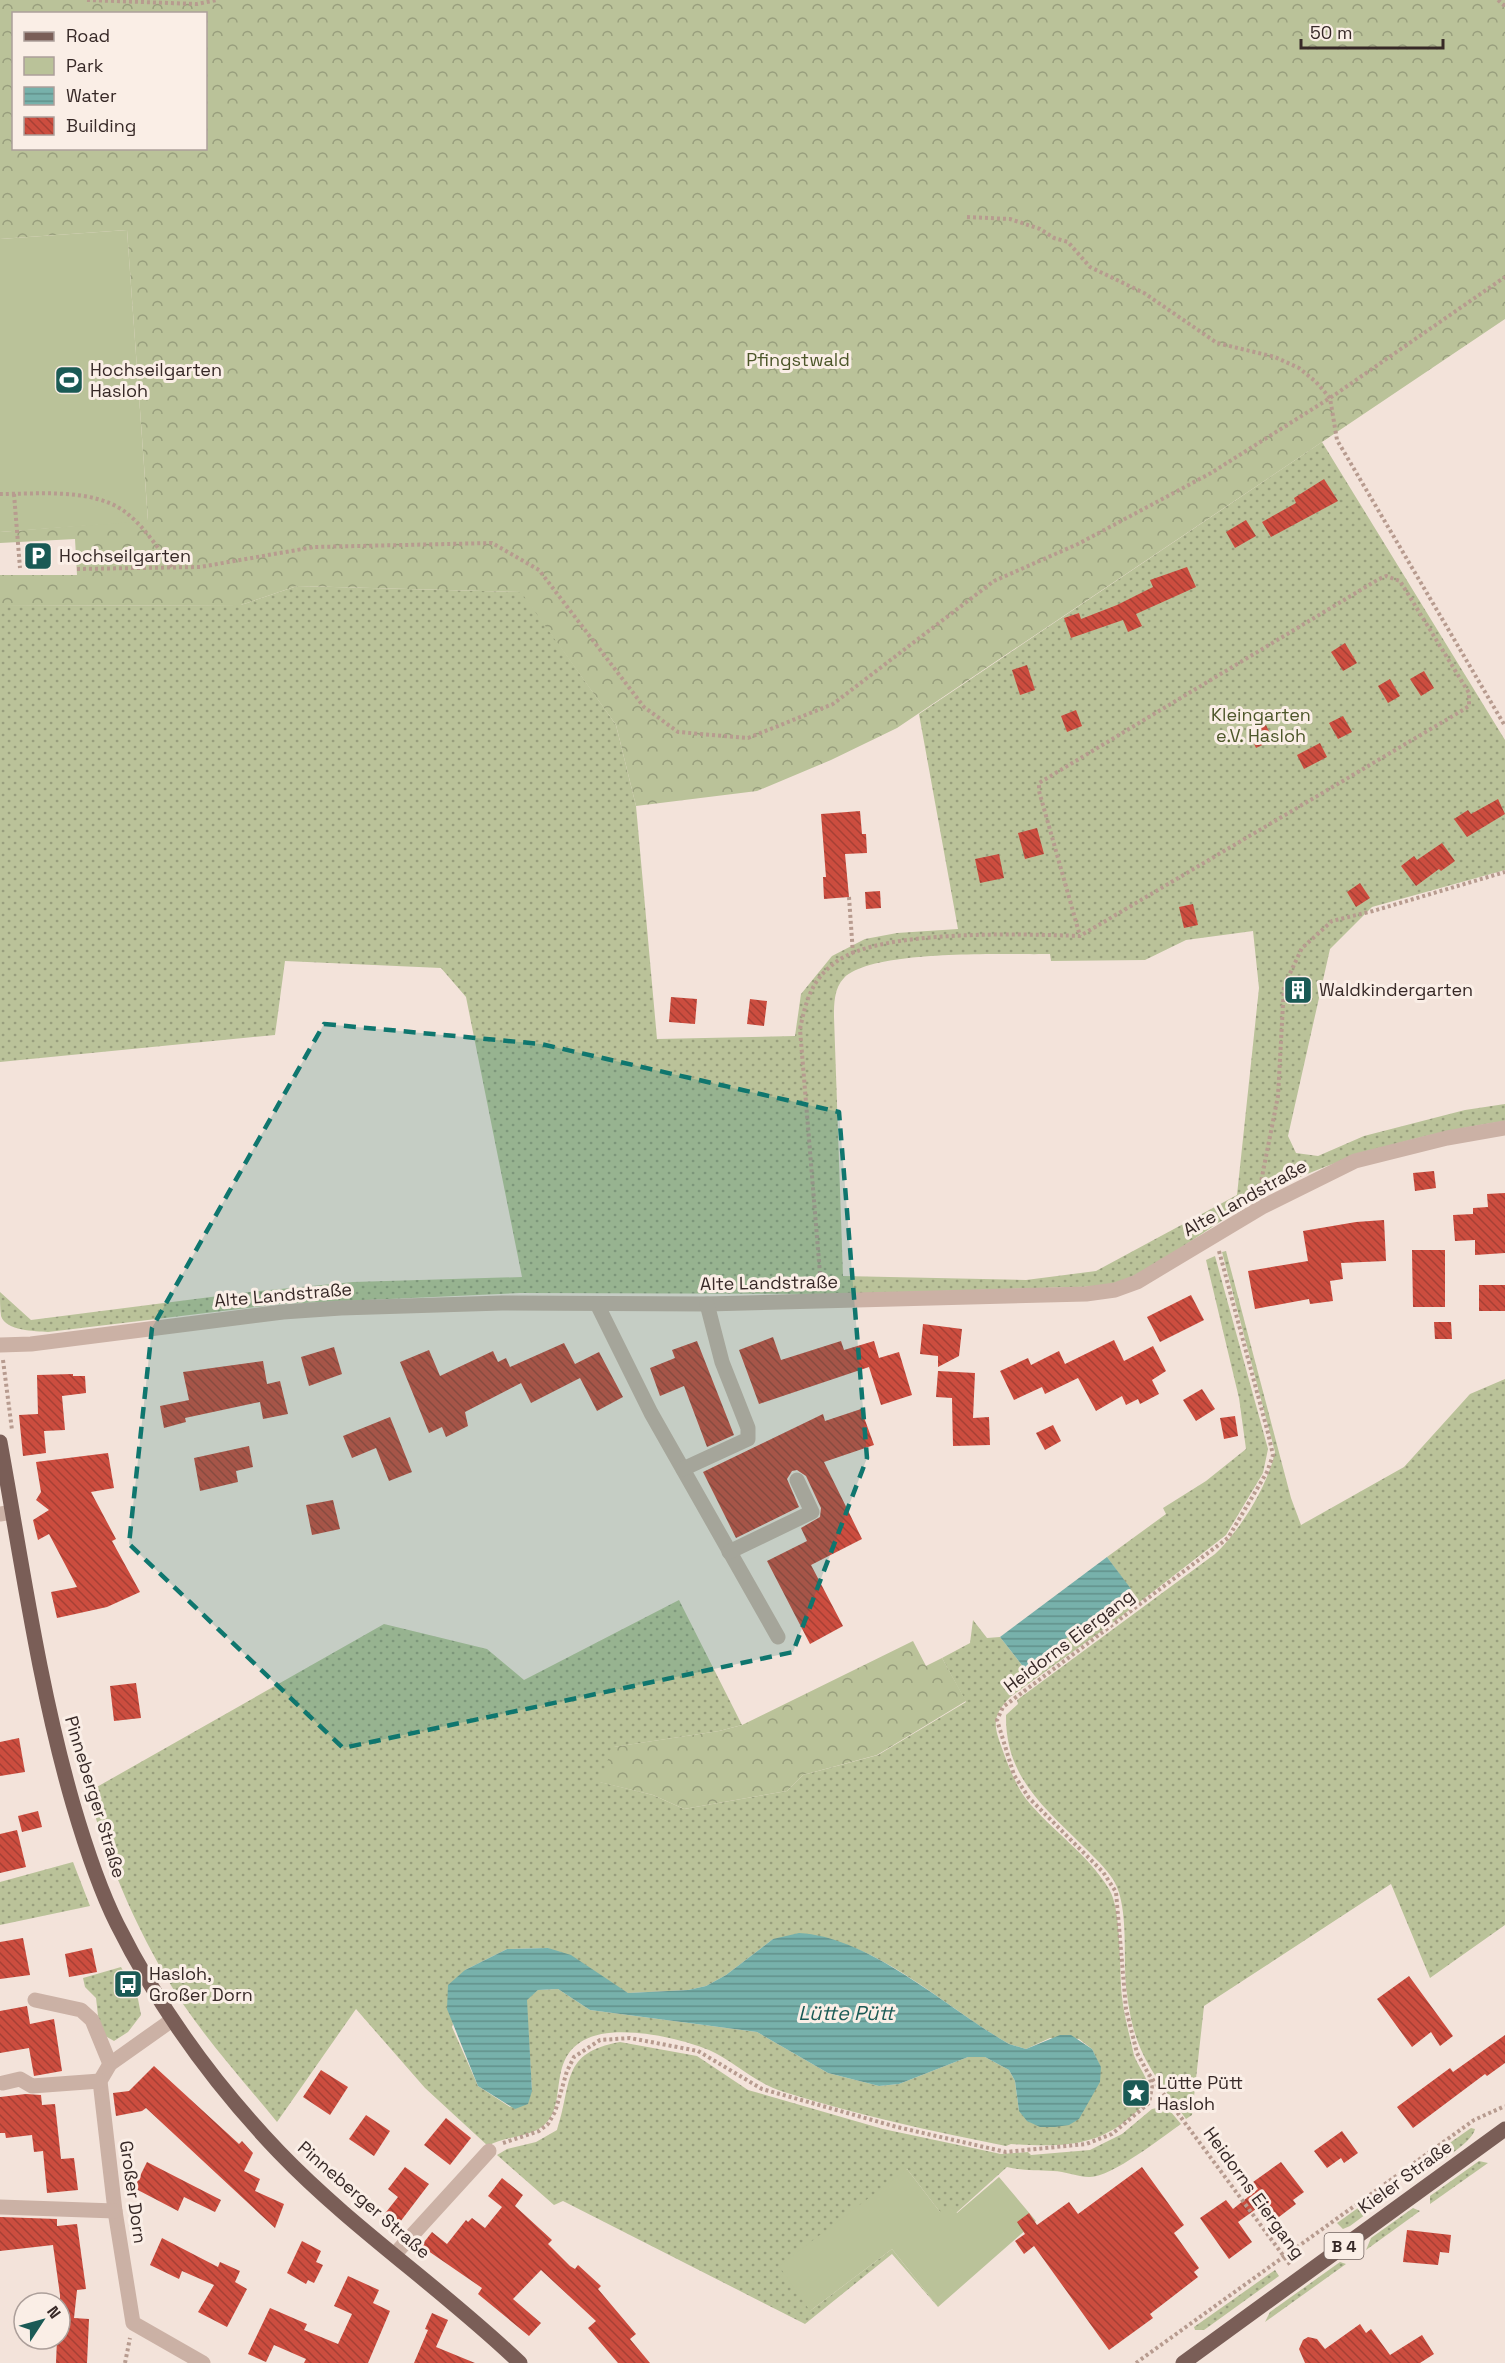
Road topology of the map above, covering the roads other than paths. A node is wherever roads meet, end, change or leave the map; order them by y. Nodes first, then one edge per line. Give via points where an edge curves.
1 (1505, 1128) edge
2 (597, 1304) junction
3 (707, 1304) junction
4 (0, 1345) edge
5 (7, 1441) edge
6 (683, 1469) junction
7 (797, 1480) dead end
8 (6, 1513) edge
9 (729, 1552) junction
10 (777, 1637) dead end
11 (35, 2000) dead end
12 (172, 2020) junction
13 (110, 2064) junction
14 (100, 2081) junction
15 (3, 2083) dead end
16 (1505, 2129) edge
17 (489, 2151) road end
18 (0, 2206) edge
19 (115, 2211) junction
20 (395, 2254) junction
21 (203, 2363) edge
22 (520, 2363) edge
23 (1183, 2363) edge

1 - 3 street, Alte Landstraße via 1355,1161 1262,1207 1137,1282 1114,1290 1086,1294
2 - 3 street, Alte Landstraße
2 - 4 street, Alte Landstraße via 329,1309
2 - 6 street
3 - 6 street via 722,1362 748,1428 748,1439
5 - 8 main road, Pinneberger Straße
6 - 9 street
7 - 9 street via 812,1512
8 - 12 main road, Pinneberger Straße via 53,1735 87,1850 116,1922
9 - 10 street
11 - 13 street via 81,2010 92,2020
12 - 13 street
12 - 20 main road, Pinneberger Straße via 240,2110 282,2155
13 - 14 street
14 - 15 street via 32,2086 20,2079
14 - 19 street, Großer Dorn
16 - 23 main road, Kieler Straße / B 4
17 - 20 street
18 - 19 street
19 - 21 street, Großer Dorn via 133,2323
20 - 22 main road, Pinneberger Straße

